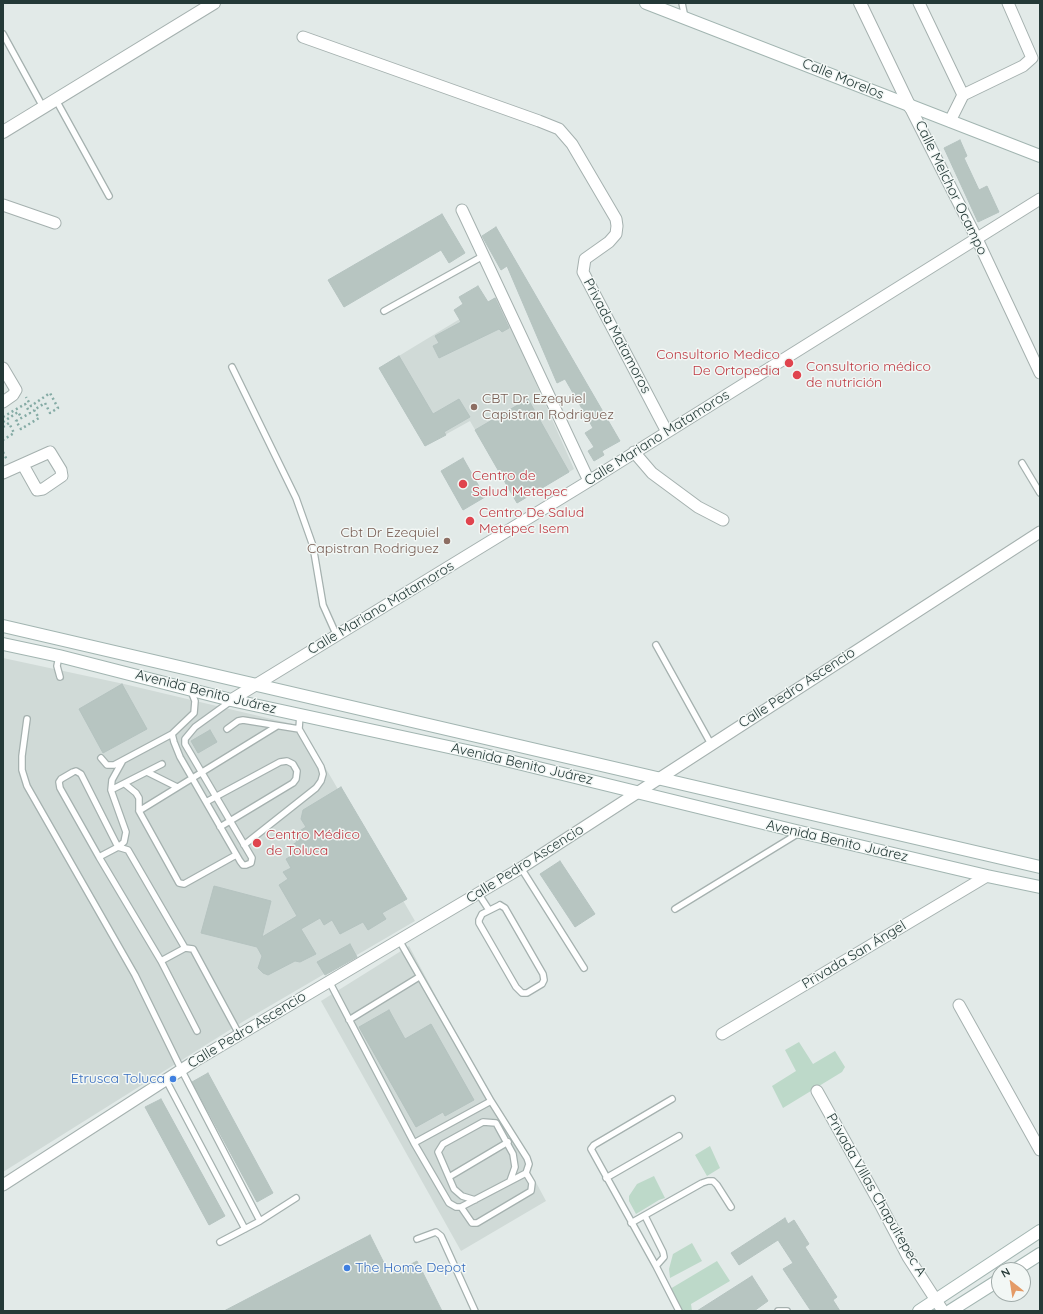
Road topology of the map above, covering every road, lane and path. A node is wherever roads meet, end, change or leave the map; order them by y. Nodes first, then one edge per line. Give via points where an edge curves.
1 (214, 3) edge
2 (646, 3) edge
3 (682, 3) edge
4 (860, 3) edge
5 (919, 3) edge
6 (1008, 3) edge
7 (685, 18) junction
8 (3, 34) edge
9 (303, 37) dead end
10 (963, 94) junction
11 (56, 100) junction
12 (44, 107) junction
13 (910, 107) junction
14 (950, 120) junction
15 (3, 132) edge
16 (1040, 156) edge
17 (109, 196) dead end
18 (1040, 199) edge
19 (3, 205) edge
20 (462, 210) dead end
21 (55, 223) dead end
22 (977, 239) junction
23 (483, 256) junction
24 (384, 311) dead end
25 (232, 367) dead end
26 (3, 368) edge
27 (1040, 373) edge
28 (26, 397) dead end
29 (3, 402) edge
30 (21, 417) junction
31 (3, 418) edge
32 (3, 422) edge
33 (3, 427) edge
34 (667, 432) junction
35 (3, 440) edge
36 (634, 452) junction
37 (1022, 463) dead end
38 (23, 465) dead end
39 (4, 471) edge
40 (589, 481) junction
41 (1040, 493) edge
42 (722, 520) dead end
43 (1040, 532) edge
44 (3, 626) edge
45 (336, 634) junction
46 (3, 644) edge
47 (656, 645) dead end
48 (59, 656) junction
49 (60, 677) dead end
50 (256, 684) junction
51 (191, 688) junction
52 (231, 700) junction
53 (300, 714) junction
54 (27, 719) dead end
55 (277, 726) junction
56 (227, 729) dead end
57 (299, 729) junction
58 (172, 734) junction
59 (711, 744) junction
60 (101, 758) dead end
61 (122, 762) junction
62 (162, 764) dead end
63 (146, 772) junction
64 (201, 772) junction
65 (192, 777) junction
66 (657, 778) junction
67 (125, 784) junction
68 (177, 787) junction
69 (111, 790) junction
70 (638, 792) junction
71 (216, 796) junction
72 (206, 802) junction
73 (139, 810) junction
74 (230, 821) junction
75 (220, 827) junction
76 (800, 832) junction
77 (244, 845) junction
78 (118, 847) junction
79 (236, 855) junction
80 (99, 857) junction
81 (1040, 867) edge
82 (521, 868) junction
83 (987, 876) junction
84 (1040, 887) edge
85 (478, 893) junction
86 (675, 909) dead end
87 (489, 910) junction
88 (399, 940) junction
89 (184, 948) junction
90 (161, 961) junction
91 (584, 968) dead end
92 (419, 976) junction
93 (329, 981) junction
94 (959, 1005) dead end
95 (349, 1020) junction
96 (197, 1031) dead end
97 (239, 1034) junction
98 (722, 1034) dead end
99 (181, 1070) junction
100 (166, 1080) junction
101 (817, 1091) dead end
102 (672, 1099) dead end
103 (491, 1101) junction
104 (679, 1136) dead end
105 (508, 1142) junction
106 (414, 1143) junction
107 (1040, 1150) edge
108 (526, 1173) junction
109 (449, 1177) junction
110 (606, 1178) junction
111 (510, 1181) junction
112 (3, 1185) edge
113 (296, 1198) dead end
114 (474, 1200) junction
115 (461, 1207) junction
116 (731, 1208) dead end
117 (645, 1216) junction
118 (260, 1221) junction
119 (631, 1223) junction
120 (245, 1230) junction
121 (1040, 1232) edge
122 (417, 1239) dead end
123 (220, 1242) dead end
124 (1010, 1252) junction
125 (1040, 1254) edge
126 (1014, 1262) edge
127 (1028, 1262) edge
128 (656, 1266) junction
129 (991, 1285) edge
130 (936, 1299) junction
131 (922, 1310) edge
132 (476, 1311) edge
133 (679, 1311) edge
134 (778, 1311) edge
135 (787, 1311) edge
136 (943, 1311) edge
137 (950, 1311) edge

1 - 11 main road
2 - 7 main road, Calle Morelos
3 - 7 lane
4 - 13 main road, Calle Melchor Ocampo
5 - 10 street
6 - 10 street via 1032,58 1023,66
7 - 13 main road, Calle Morelos
8 - 12 lane
9 - 34 street, Privada Matamoros via 559,129 572,144 616,219 616,234 585,259 583,272
10 - 14 street
11 - 12 main road
11 - 17 lane
12 - 15 main road
13 - 14 main road, Calle Morelos
13 - 22 street, Calle Melchor Ocampo
14 - 16 main road, Calle Morelos
18 - 22 street, Calle Mariano Matamoros
19 - 21 street
20 - 23 street
22 - 27 street, Calle Melchor Ocampo
22 - 34 street, Calle Mariano Matamoros
23 - 24 lane
23 - 40 street
25 - 45 lane via 296,498 313,546 323,605
26 - 29 street via 16,390
28 - 30 path via 31,406 50,394 58,408 50,413 45,403 34,410 39,418 21,429 16,421
30 - 31 path via 30,413 25,404
30 - 32 path via 18,412
33 - 35 path via 9,423 14,432
34 - 36 street, Calle Mariano Matamoros
36 - 40 street, Calle Mariano Matamoros
36 - 42 street via 652,473 698,507
37 - 41 lane
38 - 39 street
40 - 45 street, Calle Mariano Matamoros
43 - 59 street, Calle Pedro Ascencio
44 - 50 main road, Avenida Benito Juárez
45 - 50 street, Calle Mariano Matamoros
46 - 48 main road, Avenida Benito Juárez
47 - 59 lane
48 - 49 lane via 57,666
48 - 51 main road, Avenida Benito Juárez
50 - 52 street, Calle Mariano Matamoros
50 - 66 main road, Avenida Benito Juárez
51 - 52 main road, Avenida Benito Juárez
51 - 58 lane via 195,701 194,713
52 - 53 main road, Avenida Benito Juárez
52 - 64 lane via 195,727 186,739 187,749
53 - 57 lane
53 - 70 main road, Avenida Benito Juárez
54 - 99 lane via 22,756 22,770 27,786 135,975
55 - 56 lane via 243,720
55 - 57 lane
55 - 64 lane
57 - 77 lane via 321,767 321,781 316,788
58 - 61 lane
58 - 65 lane via 178,753
59 - 66 street, Calle Pedro Ascencio
60 - 61 lane via 107,765
61 - 69 lane via 112,780
62 - 63 lane
63 - 67 lane
63 - 68 lane
64 - 65 lane
64 - 71 lane
65 - 68 lane
65 - 72 lane
66 - 70 street, Calle Pedro Ascencio
66 - 81 main road, Avenida Benito Juárez
67 - 69 lane
67 - 73 lane via 139,798
68 - 73 lane
69 - 78 lane via 126,832 124,842
70 - 76 main road, Avenida Benito Juárez
70 - 82 street, Calle Pedro Ascencio
71 - 72 lane
71 - 74 lane
71 - 74 lane via 280,762 287,761 293,764 297,771 296,779 292,783
72 - 75 lane
73 - 79 lane via 181,884
74 - 75 lane
74 - 77 lane
75 - 79 lane
76 - 83 main road, Avenida Benito Juárez
76 - 86 lane
77 - 79 lane via 252,858 251,863 243,865
78 - 80 lane
78 - 80 lane via 81,774 73,772 61,779 59,785
78 - 89 lane via 128,850
80 - 90 lane
82 - 85 street, Calle Pedro Ascencio
82 - 91 lane
83 - 84 main road, Avenida Benito Juárez
83 - 98 street, Privada San Ángel
85 - 87 lane
85 - 88 street, Calle Pedro Ascencio
87 - 87 lane via 480,916 479,923 516,987 522,993 527,993 542,984 543,974 505,908 500,905
88 - 92 lane
88 - 93 street, Calle Pedro Ascencio
89 - 90 lane
89 - 97 lane via 193,949
90 - 96 lane
92 - 95 lane
92 - 103 lane
93 - 95 lane
93 - 97 street, Calle Pedro Ascencio
94 - 107 street
95 - 106 lane
97 - 99 street, Calle Pedro Ascencio
99 - 100 street, Calle Pedro Ascencio
99 - 118 lane
100 - 112 street, Calle Pedro Ascencio
100 - 120 lane
101 - 130 street, Privada Villas Chapultepec A via 908,1257
102 - 110 lane via 594,1145 592,1152
103 - 106 lane
103 - 108 lane via 527,1158 529,1164
104 - 110 lane
105 - 109 lane
105 - 109 lane via 496,1123 490,1121 483,1122 443,1144 438,1152
105 - 111 lane via 515,1161
106 - 115 lane via 449,1203
108 - 111 lane
108 - 115 lane via 532,1183 531,1191 477,1223 471,1221
109 - 114 lane via 458,1194
110 - 119 lane
111 - 114 lane
113 - 118 lane
114 - 115 lane
116 - 117 lane via 717,1185 713,1181 708,1181
117 - 119 lane
117 - 128 lane via 663,1252 664,1257
118 - 120 lane
119 - 128 lane
120 - 123 lane
121 - 124 main road
122 - 132 lane via 436,1232 441,1236
124 - 126 main road
124 - 130 main road
125 - 127 main road
128 - 133 lane
129 - 137 main road
130 - 131 main road
130 - 136 street, Privada Villas Chapultepec A
134 - 135 lane

